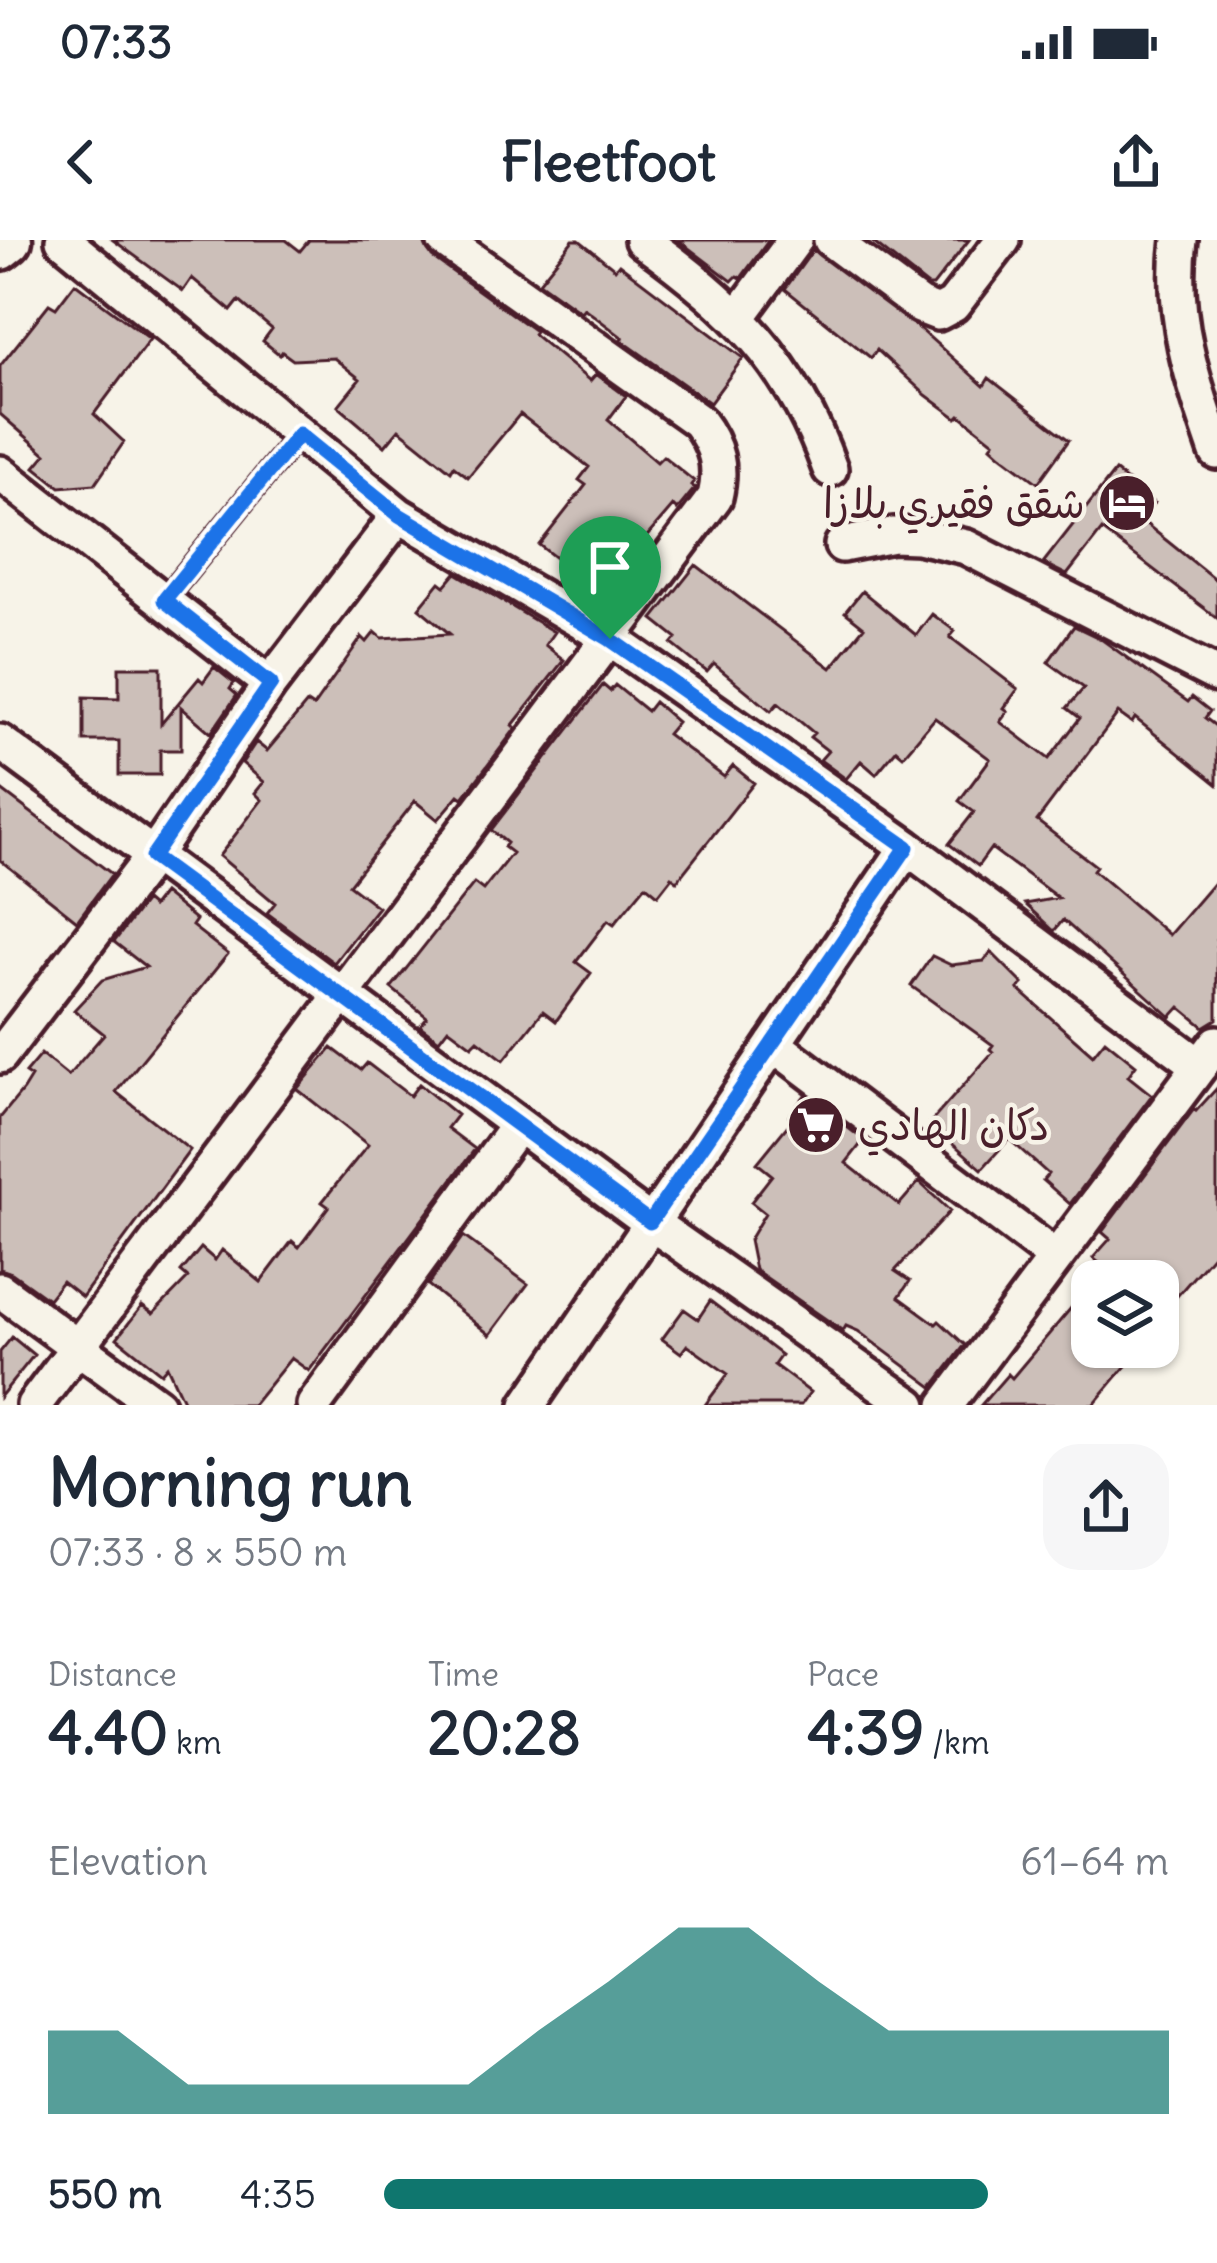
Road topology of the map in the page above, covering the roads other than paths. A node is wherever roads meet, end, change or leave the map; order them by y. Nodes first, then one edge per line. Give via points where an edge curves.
1 (10, 240) edge
2 (63, 240) edge
3 (443, 240) edge
4 (643, 240) edge
5 (795, 240) edge
6 (831, 240) edge
7 (1180, 240) edge
8 (1001, 241) edge
9 (0, 248) edge
10 (739, 316) junction
11 (299, 434) junction
12 (1217, 452) edge
13 (830, 469) dead end
14 (0, 472) edge
15 (399, 515) junction
16 (842, 545) dead end
17 (164, 600) junction
18 (610, 639) junction
19 (1217, 674) edge
20 (271, 684) junction
21 (0, 742) edge
22 (907, 847) junction
23 (152, 857) junction
24 (341, 995) junction
25 (5, 1042) edge
26 (773, 1044) junction
27 (1208, 1055) edge
28 (518, 1125) junction
29 (650, 1222) junction
30 (1056, 1258) junction
31 (0, 1290) edge
32 (79, 1346) junction
33 (34, 1405) edge
34 (157, 1405) edge
35 (314, 1405) edge
36 (528, 1405) edge
37 (910, 1405) edge
38 (946, 1405) edge

1 - 9 street
2 - 11 street
3 - 18 street via 682,409 710,438 715,497
4 - 10 street
5 - 10 street
6 - 8 street via 938,313 953,305
7 - 12 street via 1180,328
10 - 13 street via 793,387
11 - 15 street
11 - 17 lane
14 - 17 street
15 - 18 street
15 - 20 street
16 - 19 street via 892,535 966,548
17 - 20 street
18 - 22 street
18 - 24 street
20 - 23 street
21 - 23 street
22 - 26 street
22 - 27 street
23 - 24 street
23 - 25 street
24 - 28 street
24 - 32 street
26 - 29 street
26 - 30 street
27 - 30 street
28 - 29 street
28 - 35 street
29 - 36 street
29 - 37 street
30 - 38 street
31 - 32 street
32 - 33 street
32 - 34 street

